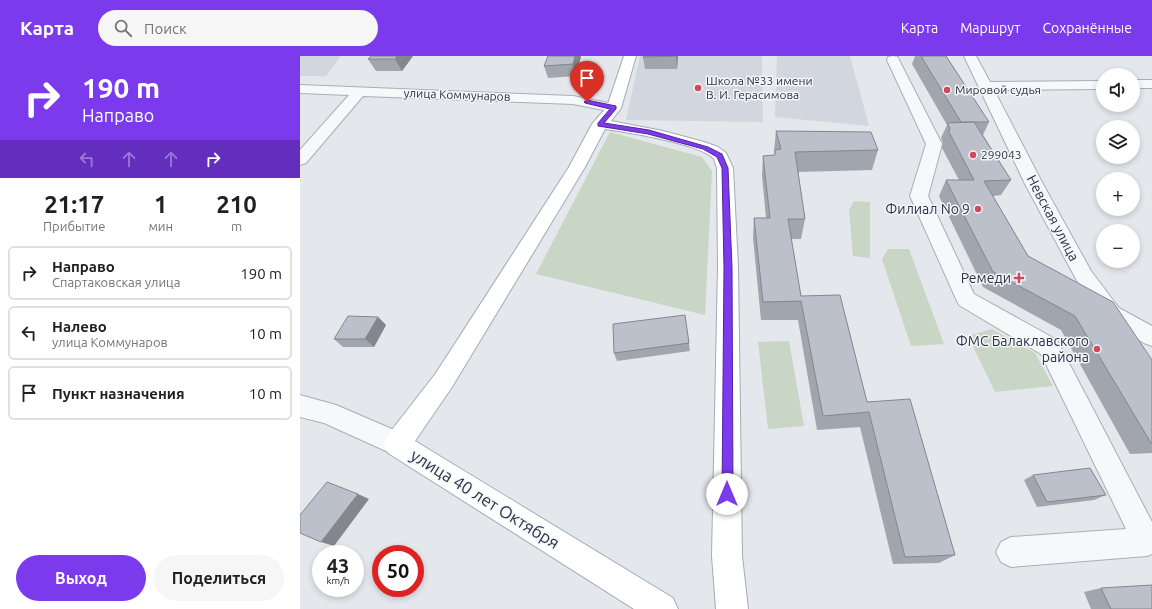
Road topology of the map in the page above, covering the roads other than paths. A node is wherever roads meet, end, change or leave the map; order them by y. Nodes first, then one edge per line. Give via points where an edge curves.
1 (630, 56) edge
2 (970, 56) edge
3 (893, 60) dead end
4 (1140, 84) edge
5 (1152, 84) edge
6 (1096, 85) edge
7 (985, 86) junction
8 (300, 89) edge
9 (360, 91) junction
10 (614, 108) junction
11 (600, 124) junction
12 (300, 160) edge
13 (1152, 337) edge
14 (300, 406) edge
15 (397, 444) junction
16 (1011, 552) dead end
17 (662, 609) edge
18 (732, 609) edge

1 - 10 main road
2 - 7 street, Невская улица
3 - 16 street via 934,144 919,196 966,300 1049,348 1147,542
4 - 5 street
6 - 7 street
7 - 13 street, Невская улица via 1084,276 1111,314
8 - 9 street, улица Коммунаров
9 - 10 street, улица Коммунаров via 573,100
9 - 12 street
10 - 11 main road
11 - 15 main road via 577,167 444,380
11 - 18 main road via 649,132 706,148 720,156 725,168 728,268 727,556
14 - 15 street, улица 40 лет Октября via 327,413
15 - 17 main road, улица 40 лет Октября

